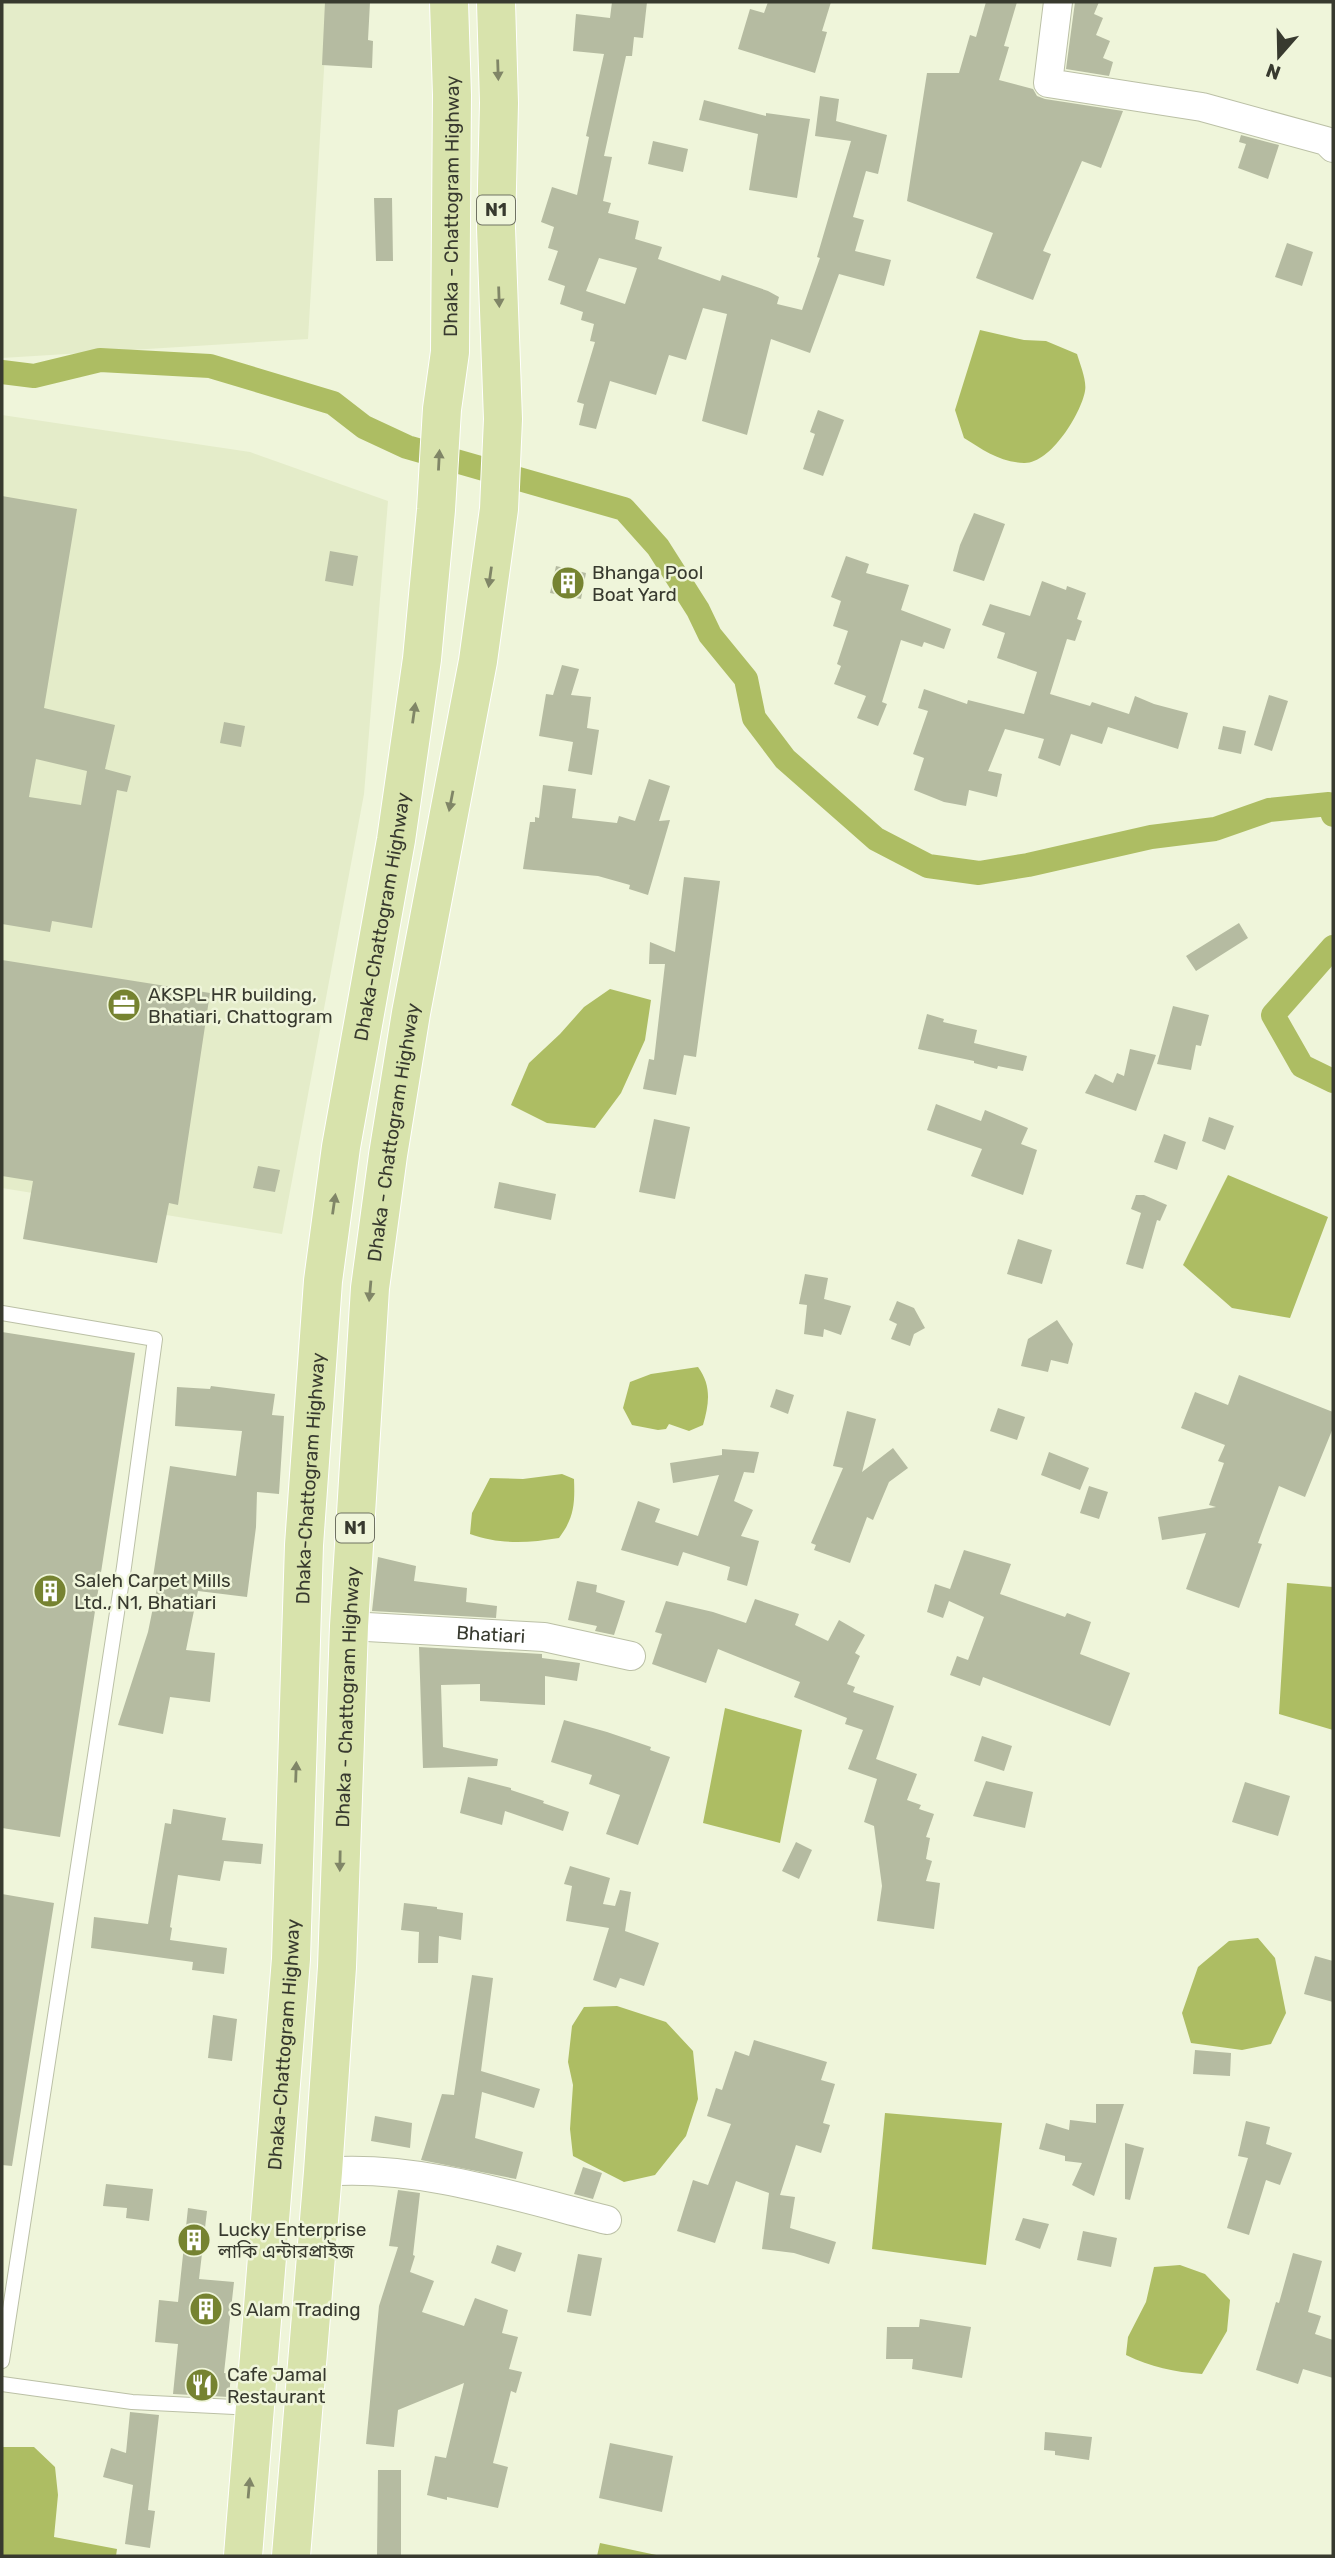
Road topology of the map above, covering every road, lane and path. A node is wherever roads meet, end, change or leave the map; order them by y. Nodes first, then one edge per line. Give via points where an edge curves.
1 (449, 2) edge
2 (495, 2) edge
3 (1058, 2) edge
4 (1333, 148) edge
5 (442, 409) joint
6 (2, 1313) edge
7 (349, 1626) junction
8 (631, 1656) dead end
9 (323, 2172) junction
10 (607, 2220) dead end
11 (2, 2361) edge
12 (2, 2384) edge
13 (256, 2409) junction
14 (243, 2556) edge
15 (291, 2556) edge

1 - 5 highway, Dhaka - Chattogram Highway / N1 via 450,352
2 -> 7 highway, Dhaka - Chattogram Highway / N1 via 503,419 499,509 478,661 388,1155 372,1275
3 - 4 street via 1048,83 1202,107 1326,141
13 -> 5 highway, Dhaka-Chattogram Highway / N1 via 291,1959 304,1545 323,1281 422,659
6 - 11 lane via 155,1339
7 - 8 street, Bhatiari via 544,1637
7 -> 9 highway, Dhaka - Chattogram Highway / N1 via 337,1967
9 - 10 street via 351,2169 460,2182
9 - 15 highway, Dhaka - Chattogram Highway / N1
12 - 13 lane via 132,2402
14 -> 13 highway, Dhaka-Chattogram Highway / N1

